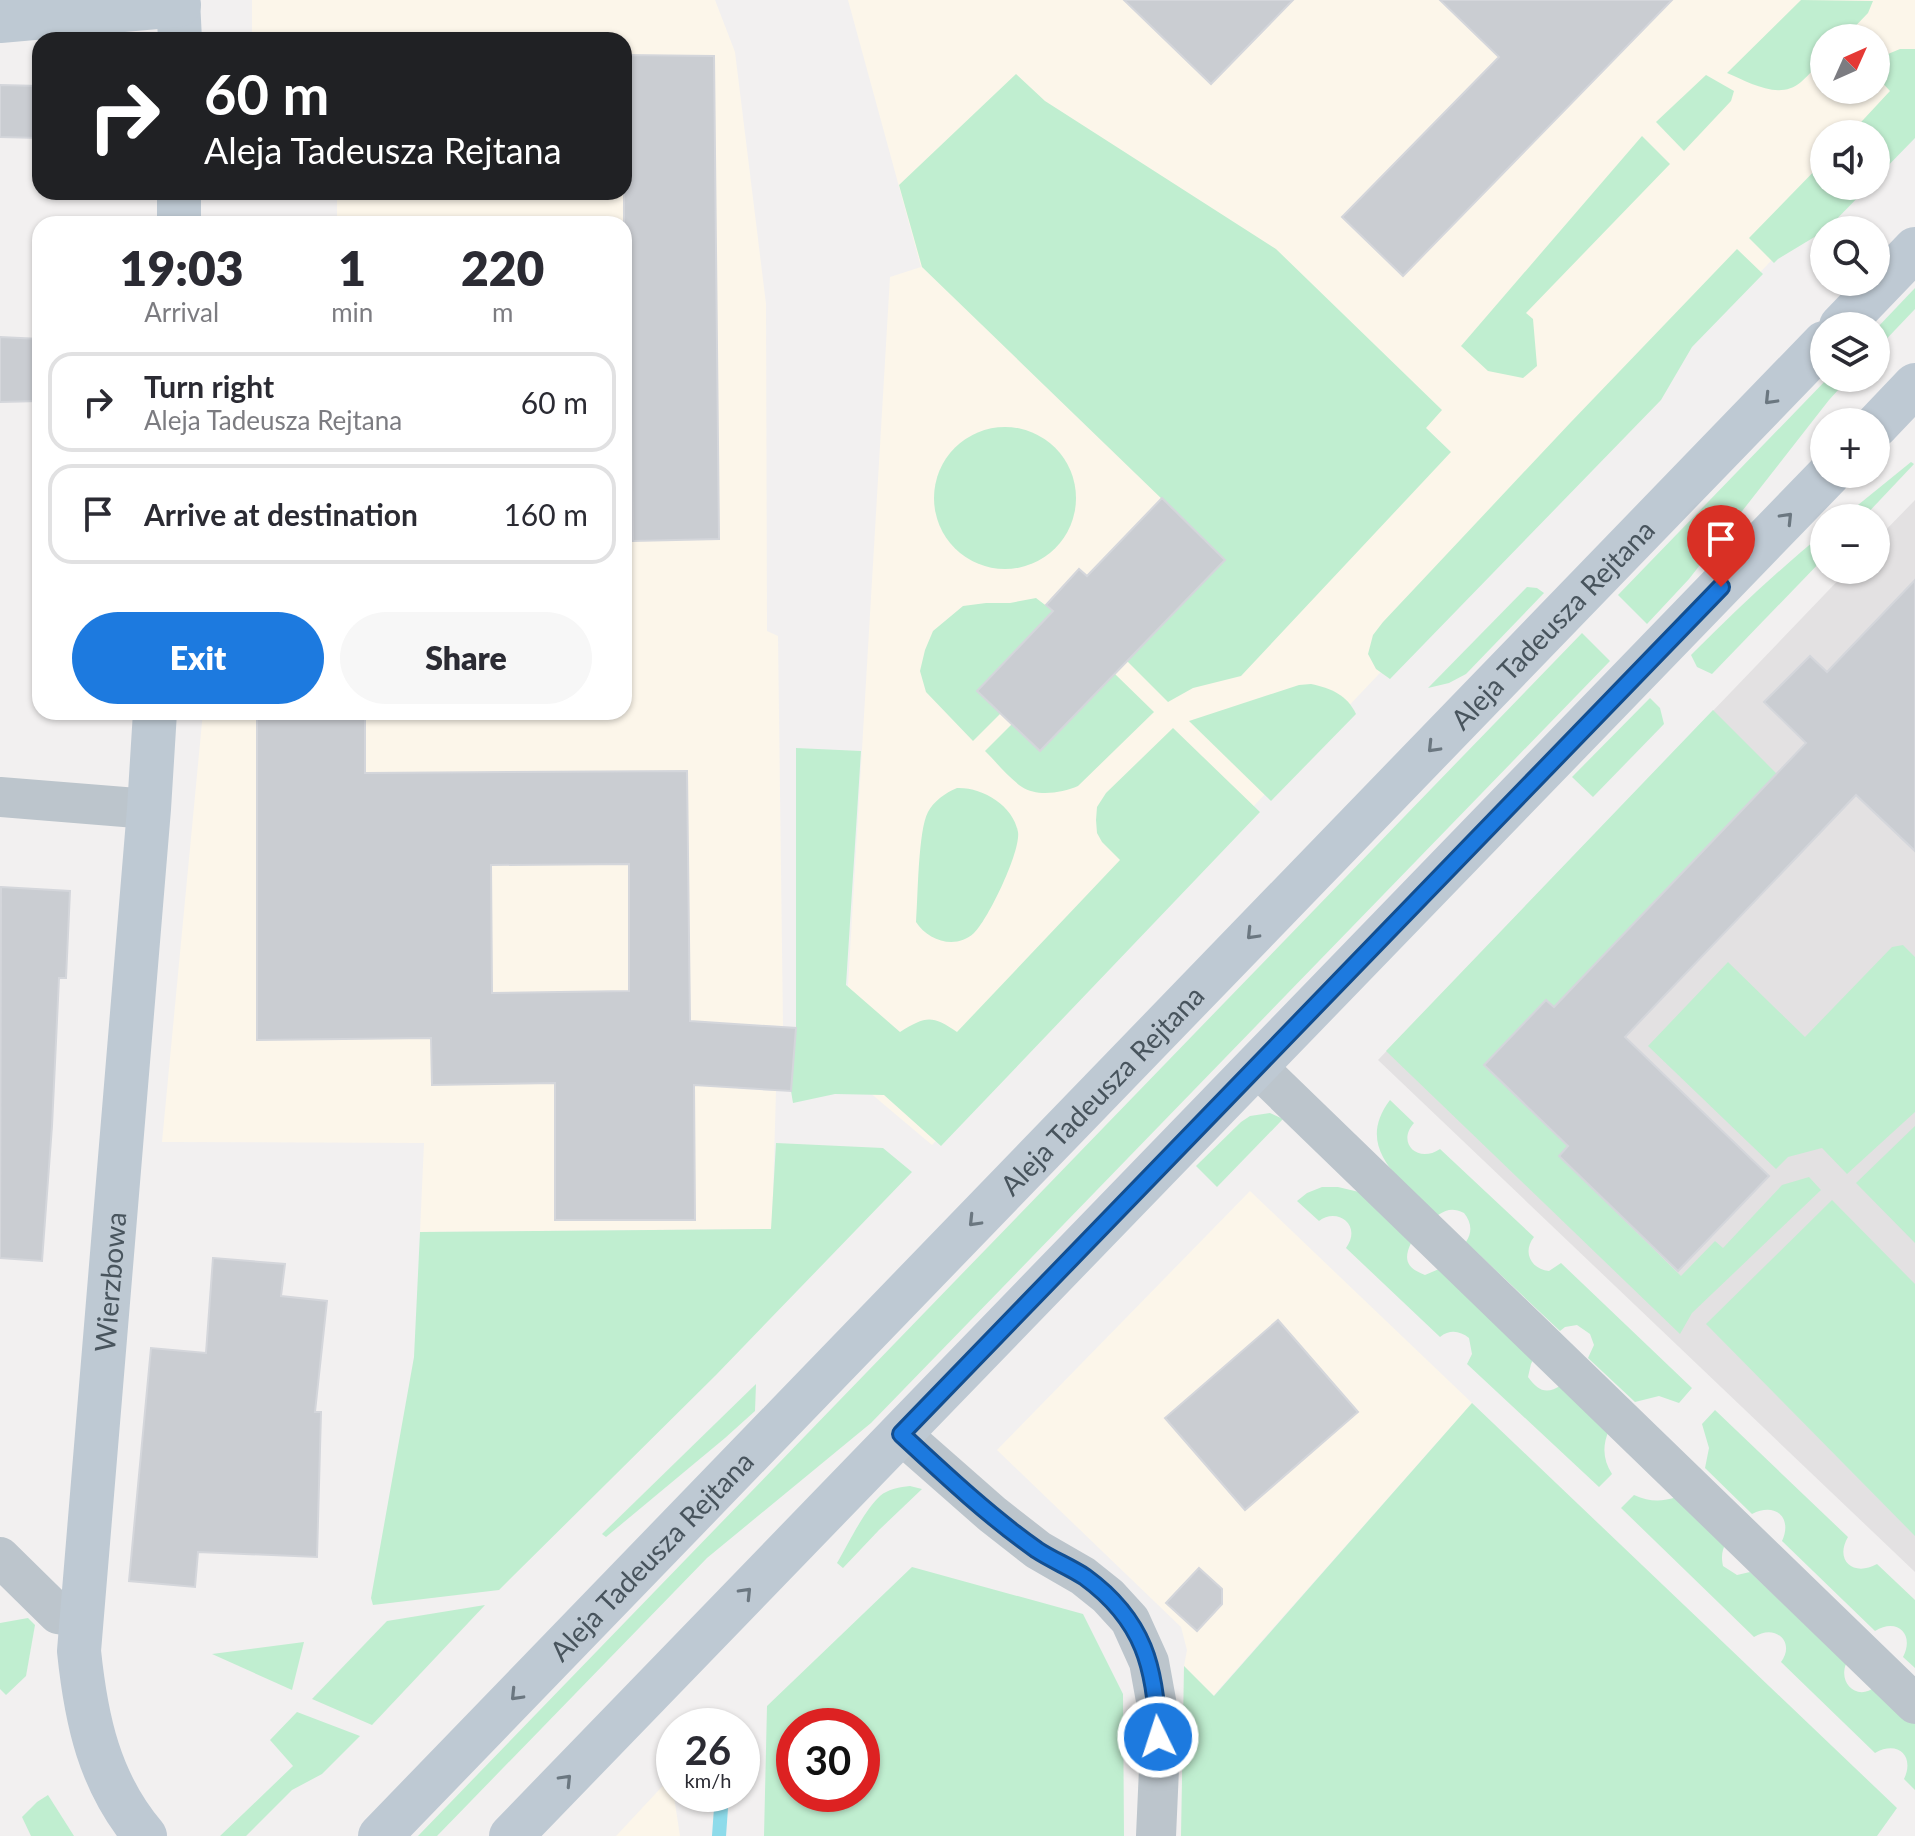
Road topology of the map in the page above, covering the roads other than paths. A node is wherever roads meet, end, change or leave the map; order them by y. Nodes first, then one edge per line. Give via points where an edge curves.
1 (179, 15) edge
2 (0, 21) edge
3 (1915, 249) edge
4 (1854, 312) edge
5 (1810, 357) edge
6 (1915, 385) edge
7 (1890, 411) edge
8 (1815, 488) edge
9 (155, 720) edge
10 (0, 797) edge
11 (149, 809) junction
12 (1256, 1066) junction
13 (901, 1434) junction
14 (0, 1557) edge
15 (81, 1618) junction
16 (1915, 1704) edge
17 (145, 1836) edge
18 (380, 1836) edge
19 (511, 1836) edge
20 (1156, 1836) edge

1 - 2 main road
3 - 4 main road
5 -> 18 main road, Aleja Tadeusza Rejtana
6 - 7 main road
12 -> 8 main road
9 - 11 main road, Wierzbowa
10 - 11 street
11 - 15 main road, Wierzbowa
12 - 13 main road
12 - 16 street
19 -> 13 main road
13 - 20 street via 992,1514 1108,1596 1130,1620 1149,1662 1157,1706
14 - 15 street via 58,1614
15 - 17 main road, Wierzbowa via 82,1684 94,1742 119,1799

